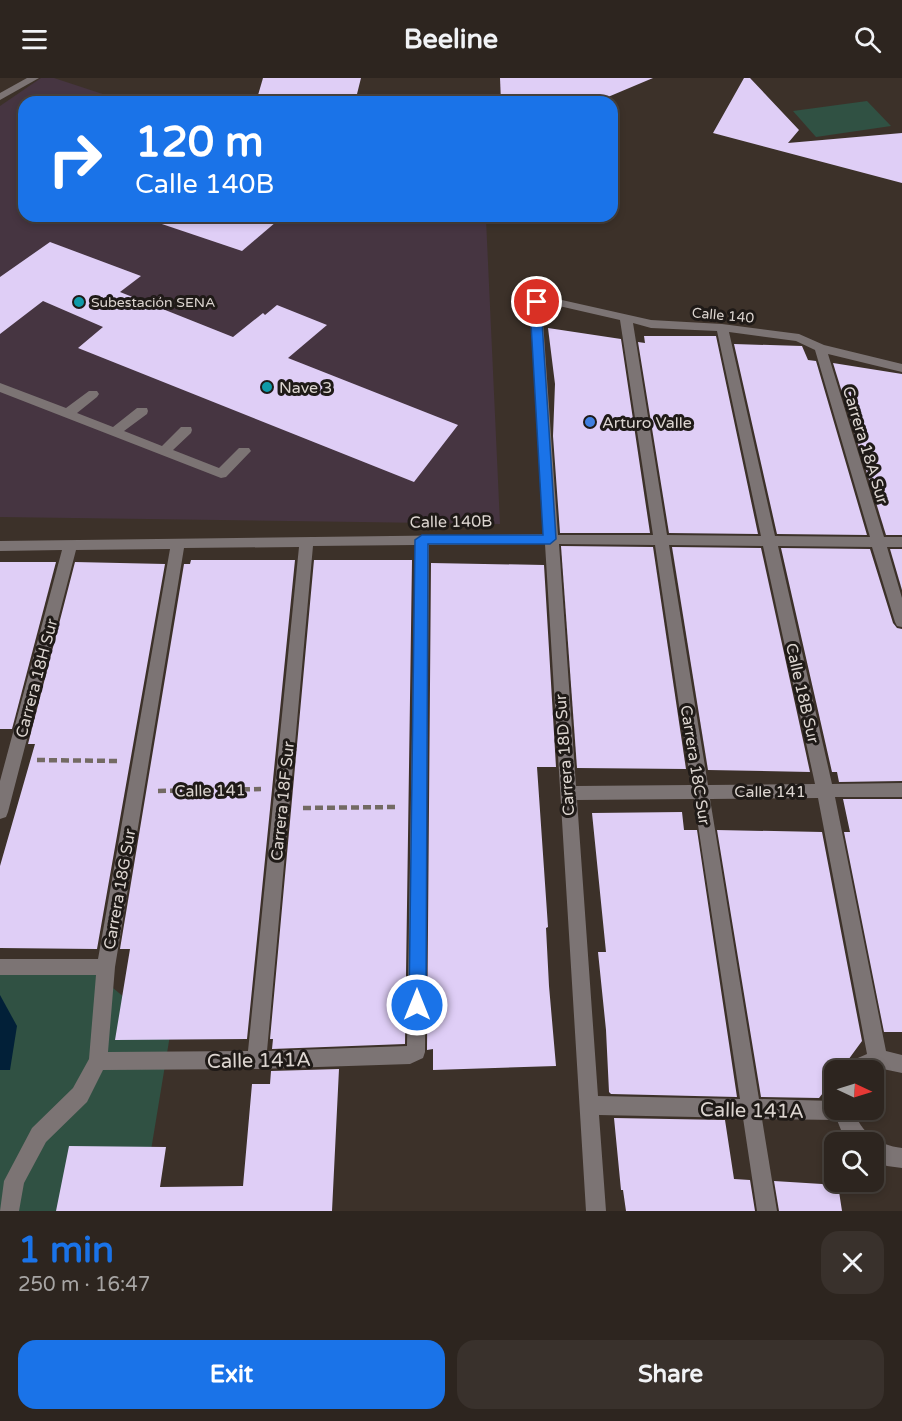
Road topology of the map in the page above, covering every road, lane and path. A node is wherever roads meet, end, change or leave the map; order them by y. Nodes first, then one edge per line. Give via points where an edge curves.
1 (13, 78) edge
2 (34, 78) edge
3 (0, 88) edge
4 (0, 97) edge
5 (540, 300) joint
6 (626, 319) junction
7 (722, 328) junction
8 (820, 348) junction
9 (902, 368) edge
10 (0, 387) edge
11 (93, 394) dead end
12 (142, 411) dead end
13 (68, 413) junction
14 (186, 430) dead end
15 (115, 432) junction
16 (164, 451) junction
17 (244, 451) dead end
18 (550, 539) junction
19 (660, 539) junction
20 (422, 540) junction
21 (769, 540) junction
22 (307, 541) junction
23 (878, 542) junction
24 (902, 542) edge
25 (178, 543) junction
26 (71, 544) junction
27 (0, 546) edge
28 (902, 622) edge
29 (14, 760) junction
30 (141, 761) junction
31 (283, 789) junction
32 (902, 790) edge
33 (136, 791) junction
34 (699, 791) junction
35 (825, 791) junction
36 (567, 793) junction
37 (419, 807) junction
38 (281, 808) junction
39 (0, 812) edge
40 (106, 967) junction
41 (0, 968) edge
42 (257, 1060) junction
43 (878, 1060) edge
44 (98, 1061) junction
45 (884, 1061) edge
46 (902, 1064) edge
47 (589, 1105) junction
48 (752, 1111) junction
49 (824, 1111) edge
50 (884, 1154) edge
51 (902, 1158) edge
52 (9, 1211) edge
53 (596, 1211) edge
54 (766, 1211) edge

1 - 3 street
2 - 4 street
5 - 6 street, Calle 140
5 - 18 street, Carrera 18D Sur via 536,306
6 - 7 street, Calle 140
6 - 19 street, Carrera 18C Sur
7 - 8 street, Calle 140 via 799,338
7 - 21 street, Calle 18B Sur
8 - 9 street, Calle 140
8 - 23 street, Carrera 18A Sur
10 - 13 street
11 - 13 street
12 - 15 street
13 - 15 street
14 - 16 street
15 - 16 street
16 - 17 street via 221,474
18 - 19 street, Calle 140B
18 - 20 street, Calle 140B
18 - 36 street, Carrera 18D Sur
19 - 21 street, Calle 140B
19 - 34 street, Carrera 18C Sur
20 - 22 street, Calle 140B
20 - 37 street
21 - 23 street, Calle 140B
21 - 35 street, Calle 18B Sur
22 - 25 street, Calle 140B
22 - 31 street, Carrera 18F Sur
23 - 24 street, Calle 140B
23 - 28 street, Carrera 18A Sur
25 - 26 street, Calle 140B
25 - 30 street, Carrera 18G Sur
26 - 27 street, Calle 140B
26 - 29 street, Carrera 18H Sur
29 - 30 path
29 - 39 street, Carrera 18H Sur
30 - 33 street, Carrera 18G Sur
31 - 33 path, Calle 141
31 - 38 street, Carrera 18F Sur
32 - 35 street, Calle 141
33 - 40 street, Carrera 18G Sur
34 - 35 street, Calle 141
34 - 36 street, Calle 141
34 - 48 street, Carrera 18C Sur
35 - 43 street, Calle 18B Sur
36 - 47 street, Carrera 18D Sur
37 - 38 path
37 - 42 street, Calle 141A via 415,1054
38 - 42 street, Carrera 18F Sur
40 - 41 street
40 - 44 street, Carrera 18G Sur
42 - 44 street, Calle 141A
44 - 52 street, Carrera 18G Sur via 80,1095 39,1135 14,1181
45 - 46 street
47 - 48 street, Calle 141A
47 - 53 street, Carrera 18D Sur
48 - 49 street, Calle 141A
48 - 54 street, Carrera 18C Sur
50 - 51 street

